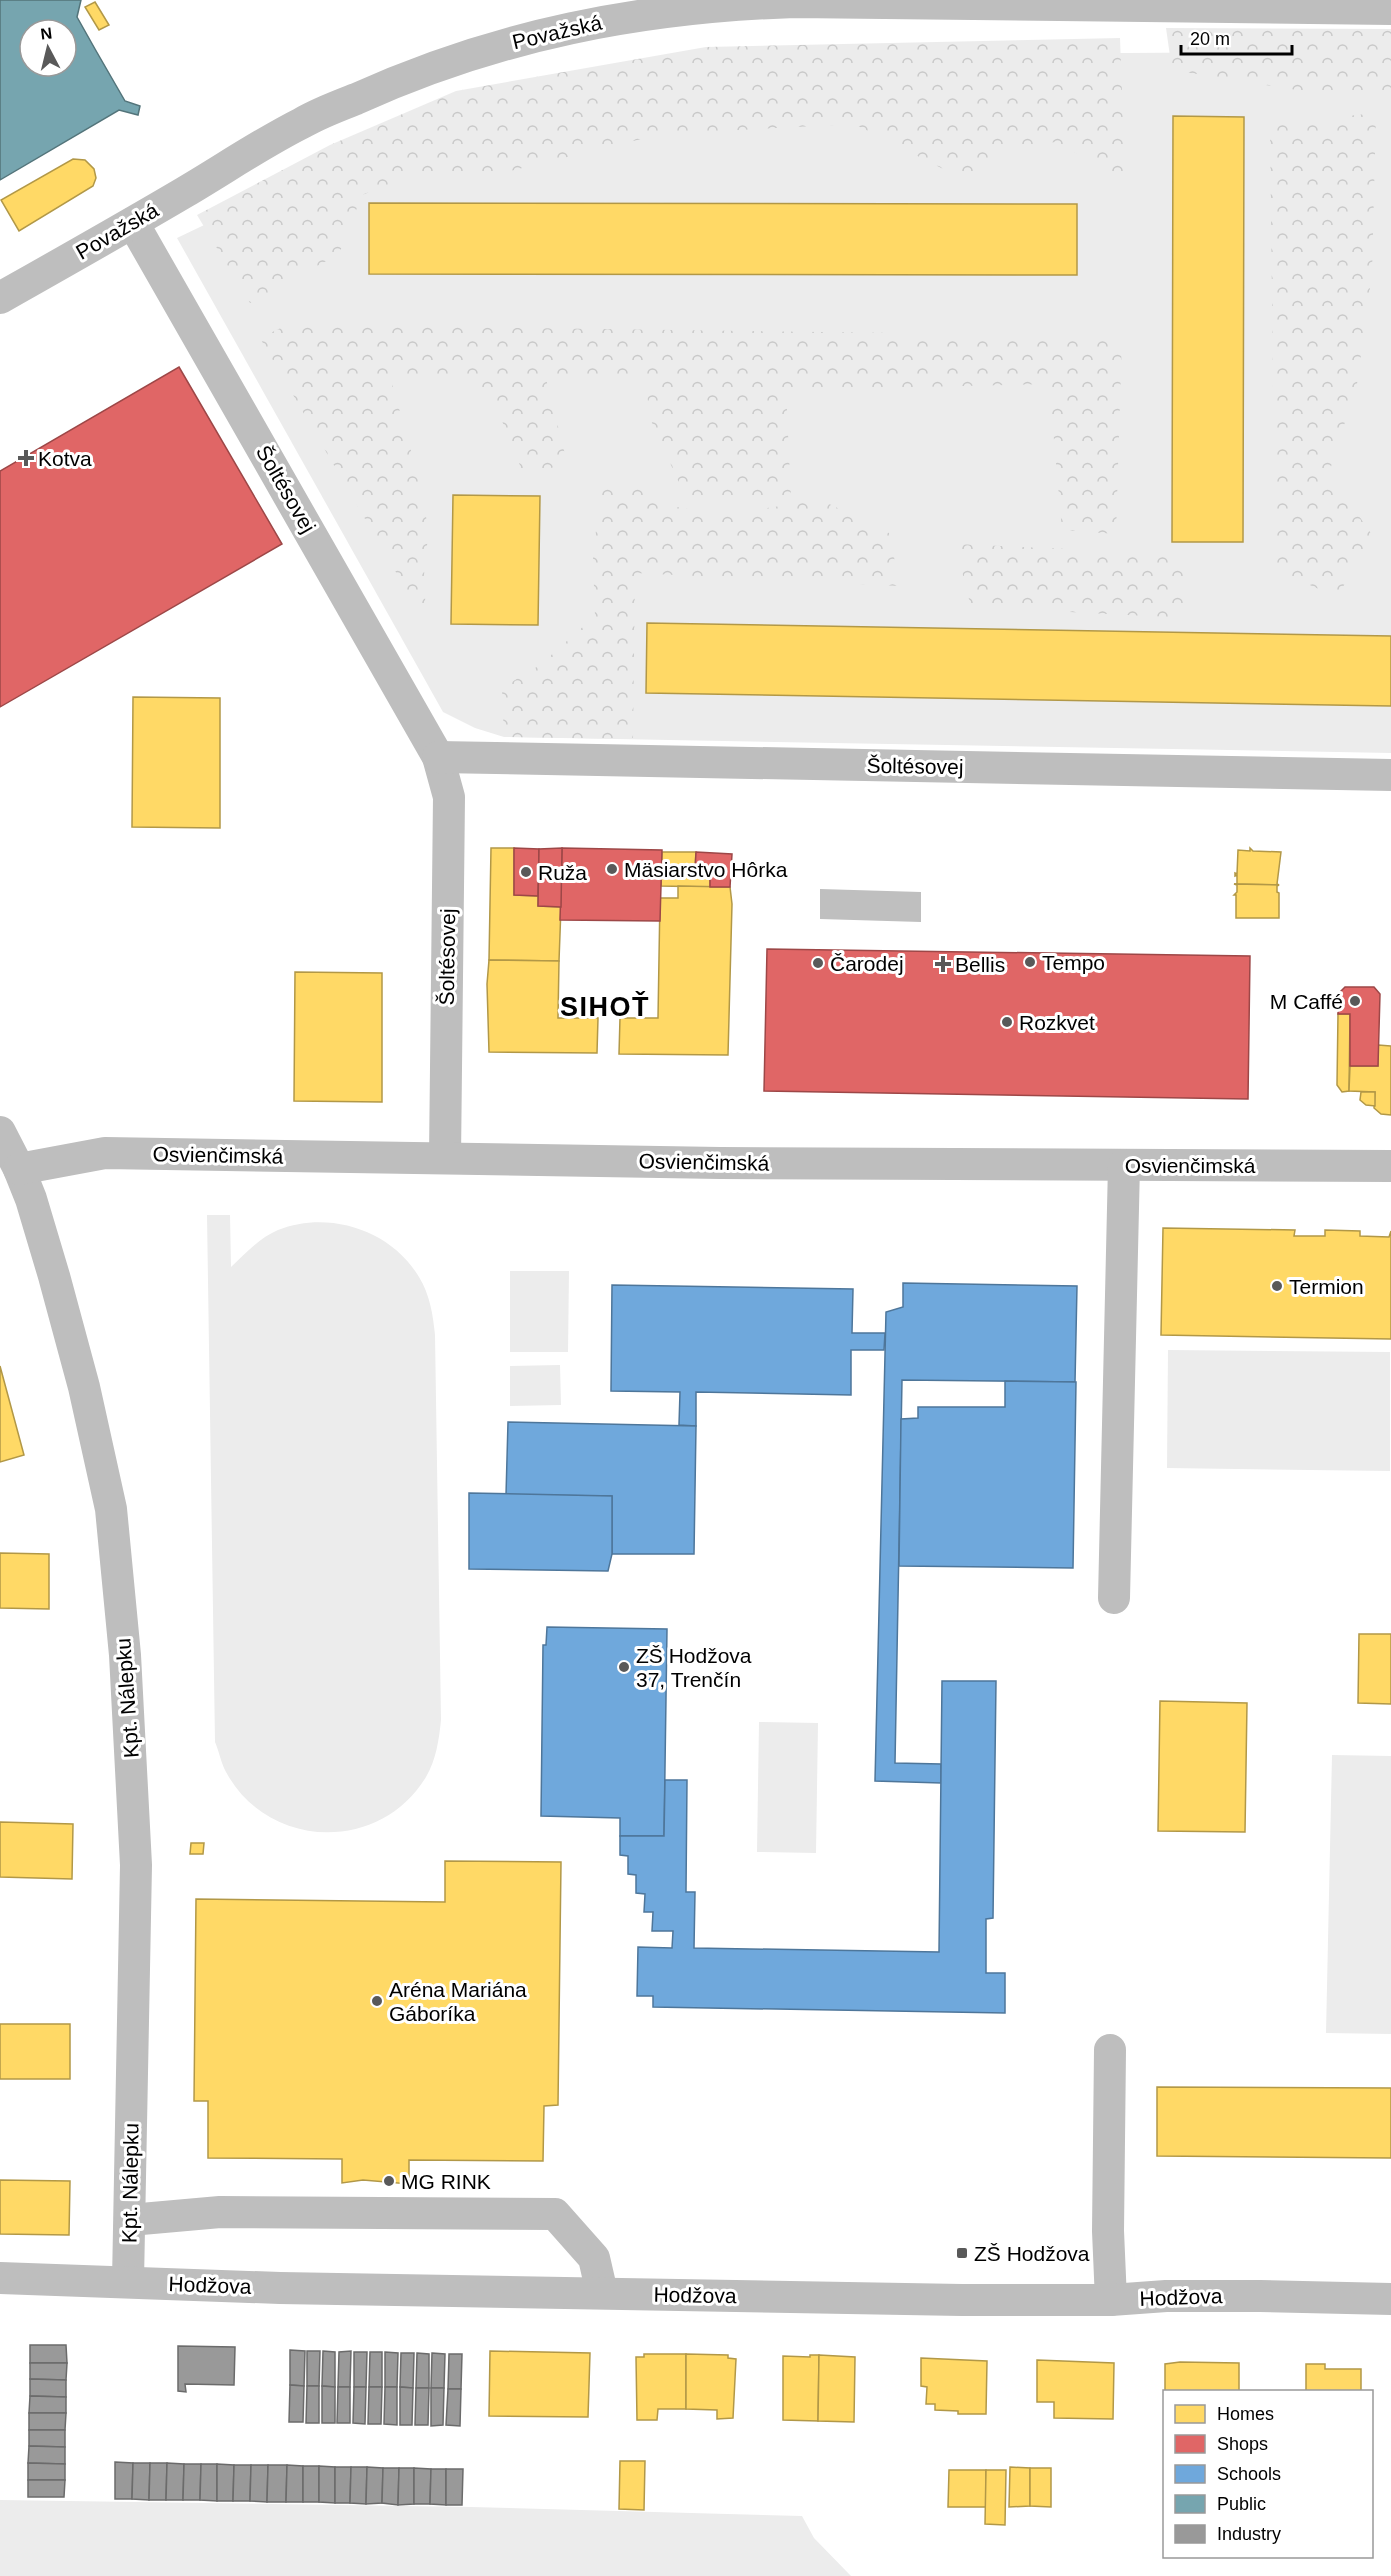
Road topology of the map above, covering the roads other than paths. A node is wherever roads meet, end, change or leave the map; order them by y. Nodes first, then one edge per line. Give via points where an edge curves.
1 (1391, 9) edge
2 (133, 222) junction
3 (0, 298) edge
4 (438, 757) junction
5 (1391, 775) edge
6 (0, 1132) edge
7 (445, 1158) junction
8 (1124, 1165) junction
9 (1391, 1166) edge
10 (19, 1170) junction
11 (1114, 1598) dead end
12 (1110, 2050) dead end
13 (130, 2220) junction
14 (0, 2278) edge
15 (128, 2281) junction
16 (602, 2293) junction
17 (1391, 2299) edge
18 (1111, 2300) junction

1 - 2 street, Považská via 795,2 651,12 526,38 385,85 302,122
2 - 3 street, Považská
2 - 4 street, Šoltésovej
4 - 5 street, Šoltésovej
4 - 7 street, Šoltésovej via 449,797
6 - 10 street, Kpt. Nálepku
7 - 8 street, Osvienčimská
7 - 10 street, Osvienčimská via 105,1153
8 - 9 street, Osvienčimská
8 - 11 street
10 - 13 street, Kpt. Nálepku via 60,1298 111,1509 125,1655 136,1865
12 - 18 street
13 - 15 street, Kpt. Nálepku
13 - 16 street via 220,2212 555,2214 594,2258
14 - 15 street, Hodžova
15 - 16 street, Hodžova via 280,2288
16 - 18 street, Hodžova
17 - 18 street, Hodžova via 1248,2296

